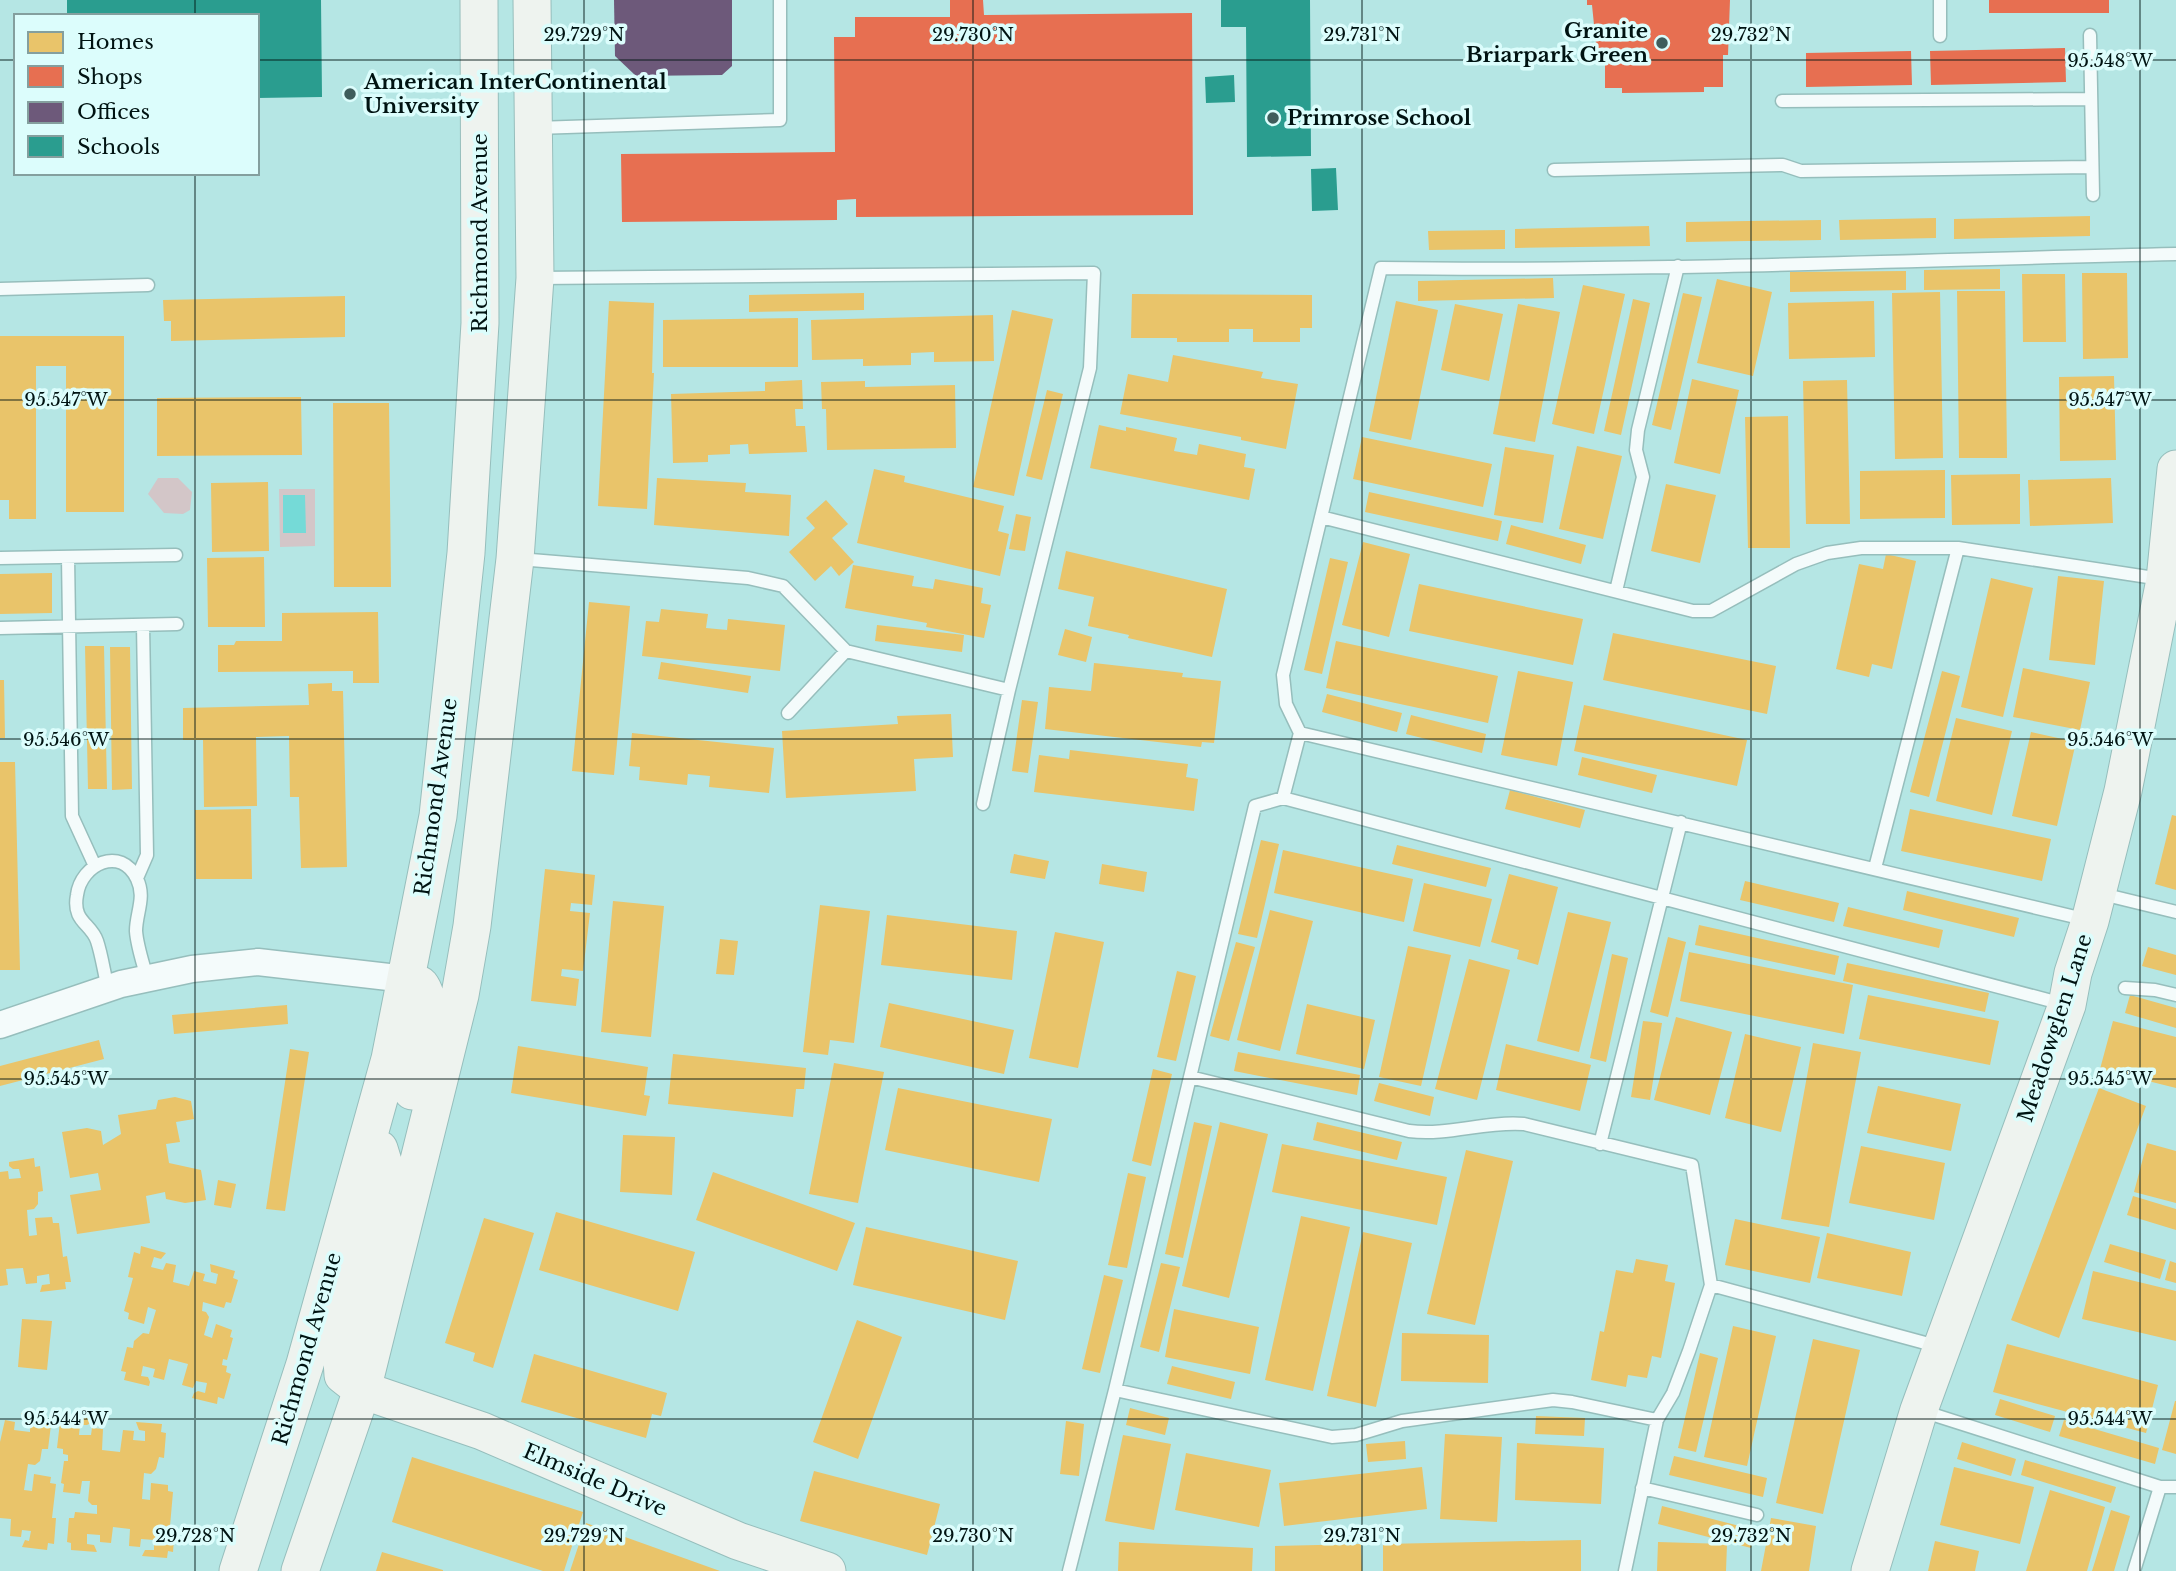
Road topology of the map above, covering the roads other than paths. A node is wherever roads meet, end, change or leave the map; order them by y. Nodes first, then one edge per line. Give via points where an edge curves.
1 (479, 0) edge
2 (532, 0) edge
3 (780, 0) edge
4 (1940, 0) edge
5 (2090, 35) dead end
6 (1940, 36) dead end
7 (2091, 99) junction
8 (1782, 101) dead end
9 (535, 128) junction
10 (481, 141) junction
11 (2092, 167) junction
12 (1553, 170) dead end
13 (2093, 195) dead end
14 (2176, 254) edge
15 (1678, 265) junction
16 (535, 278) junction
17 (148, 285) dead end
18 (0, 289) edge
19 (2176, 468) edge
20 (1321, 517) junction
21 (1958, 548) junction
22 (466, 553) junction
23 (176, 555) dead end
24 (68, 557) junction
25 (0, 558) edge
26 (515, 559) junction
27 (2165, 580) junction
28 (1616, 591) junction
29 (177, 624) dead end
30 (144, 625) junction
31 (68, 626) junction
32 (0, 628) edge
33 (846, 651) junction
34 (1009, 690) junction
35 (788, 713) dead end
36 (1300, 733) junction
37 (1283, 798) junction
38 (983, 804) dead end
39 (1681, 822) junction
40 (94, 864) junction
41 (1875, 868) junction
42 (137, 878) junction
43 (1663, 898) junction
44 (2094, 907) junction
45 (2176, 912) edge
46 (146, 978) junction
47 (406, 979) junction
48 (108, 988) junction
49 (2125, 988) dead end
50 (2176, 995) edge
51 (2067, 1005) junction
52 (0, 1025) edge
53 (1190, 1077) junction
54 (371, 1126) junction
55 (1600, 1143) junction
56 (410, 1199) junction
57 (1711, 1285) junction
58 (1941, 1347) junction
59 (362, 1390) junction
60 (1115, 1390) junction
61 (1919, 1410) junction
62 (1657, 1420) junction
63 (2160, 1487) junction
64 (2176, 1487) edge
65 (1642, 1488) junction
66 (1757, 1515) dead end
67 (238, 1571) edge
68 (300, 1571) edge
69 (827, 1571) edge
70 (1069, 1571) edge
71 (1625, 1571) edge
72 (1870, 1571) edge
73 (2134, 1571) edge

1 - 10 main road, Richmond Avenue
2 - 9 main road
3 - 9 lane via 780,120
4 - 6 lane
5 - 7 lane
7 - 8 lane
7 - 11 lane
9 - 10 main road
9 - 16 main road
10 - 22 main road, Richmond Avenue via 480,323
11 - 12 lane via 1801,171 1783,165
11 - 13 lane
14 - 15 lane
15 - 20 lane via 1381,268
15 - 28 lane via 1638,430 1636,450 1643,477
16 - 26 main road
16 - 34 lane via 1094,273 1090,368
17 - 18 lane
19 - 27 main road, Meadowglen Lane
20 - 28 lane
20 - 36 lane via 1283,675 1286,704
21 - 27 lane
21 - 28 lane via 1861,548 1827,553 1796,564 1712,611 1693,611
21 - 41 lane
22 - 26 main road
22 - 47 main road, Richmond Avenue via 438,816
23 - 24 lane
24 - 25 lane
24 - 31 lane
26 - 33 lane via 748,578 783,586
26 - 56 main road via 472,926 460,995
27 - 44 main road, Meadowglen Lane via 2123,791
29 - 30 lane
30 - 31 lane
30 - 42 lane via 146,855
31 - 32 lane
31 - 40 lane via 72,816
33 - 34 lane
33 - 35 lane
34 - 38 lane
36 - 37 lane
36 - 39 lane
37 - 43 lane
37 - 53 lane via 1255,806
39 - 41 lane
39 - 43 lane
40 - 42 lane via 112,860
40 - 48 lane via 76,894 77,913 96,938
41 - 44 lane
42 - 46 lane via 142,902 136,929
43 - 51 lane
43 - 55 lane
44 - 45 lane via 2154,905
44 - 51 main road, Meadowglen Lane
46 - 47 street via 258,962
46 - 48 street
47 - 54 main road, Richmond Avenue
47 - 56 main road via 420,985 428,1002 404,1125 404,1177
48 - 52 street
49 - 50 lane
51 - 58 main road, Meadowglen Lane
53 - 55 lane via 1409,1131 1431,1134 1499,1122
53 - 60 lane
54 - 59 main road via 383,1161 342,1360 343,1375
54 - 67 main road, Richmond Avenue via 305,1364
55 - 57 lane via 1692,1165
56 - 59 main road
57 - 58 lane
57 - 62 lane via 1673,1393
58 - 61 main road, Meadowglen Lane
59 - 68 main road
59 - 69 main road, Elmside Drive via 482,1431 738,1541
60 - 62 lane via 1332,1437 1402,1421 1553,1400
60 - 70 lane
61 - 63 lane
61 - 72 main road, Meadowglen Lane
62 - 65 lane
63 - 64 lane
63 - 73 lane
65 - 66 lane
65 - 71 lane

